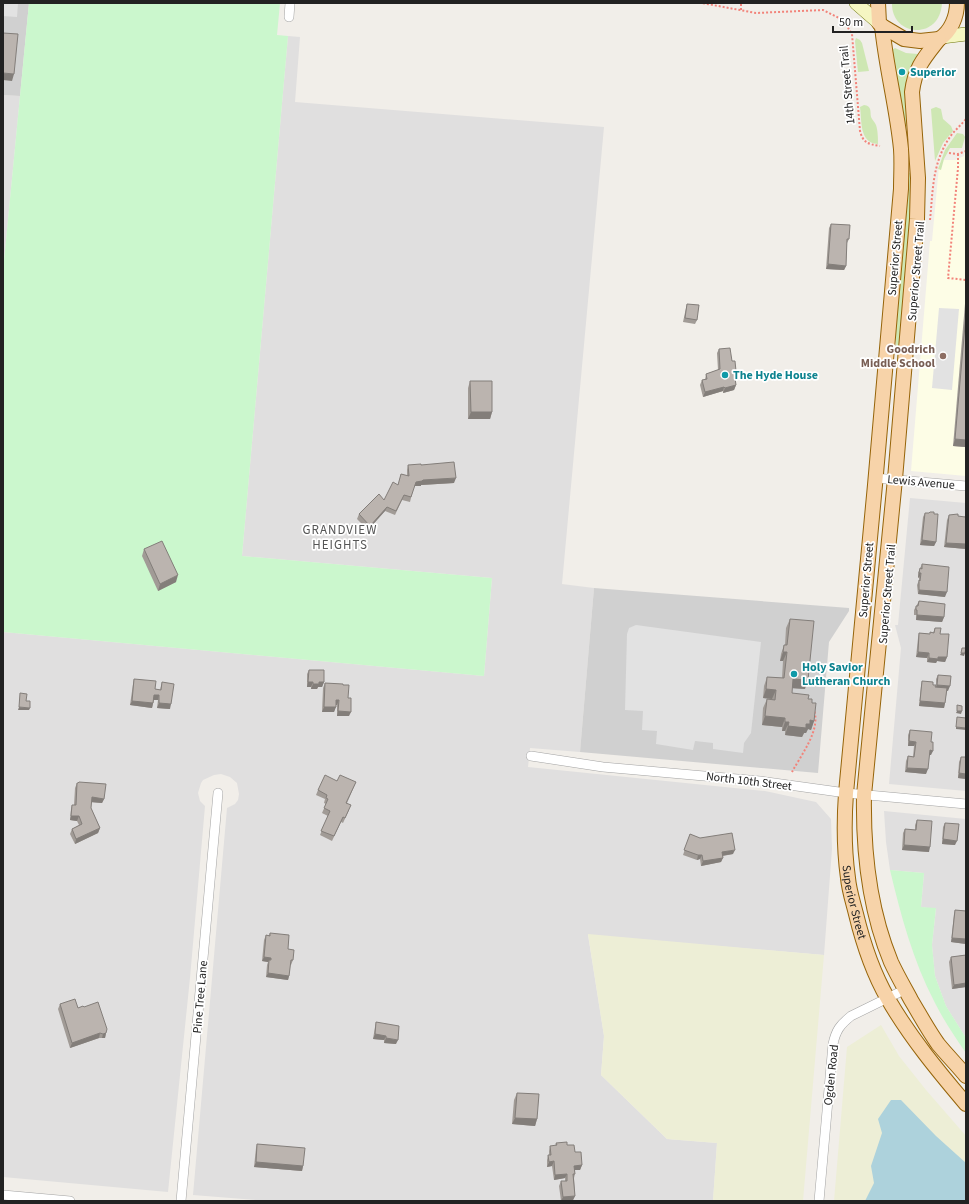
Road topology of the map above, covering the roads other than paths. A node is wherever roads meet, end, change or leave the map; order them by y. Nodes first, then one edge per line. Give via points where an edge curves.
1 (290, 3) edge
2 (856, 3) edge
3 (878, 3) edge
4 (957, 3) edge
5 (289, 17) dead end
6 (881, 24) junction
7 (966, 34) edge
8 (941, 38) junction
9 (875, 478) junction
10 (895, 479) junction
11 (966, 486) edge
12 (531, 756) dead end
13 (218, 793) dead end
14 (846, 793) junction
15 (864, 795) junction
16 (966, 804) edge
17 (906, 989) junction
18 (888, 999) junction
19 (966, 1076) edge
20 (966, 1104) edge
21 (3, 1195) edge
22 (70, 1201) edge
23 (181, 1201) edge
24 (819, 1201) edge

1 - 5 street
2 - 6 main road
3 - 6 main road, Superior Street
4 - 8 main road, Superior Street via 953,23
6 - 8 main road via 904,39 920,41
6 - 9 main road, Superior Street via 898,128 901,170
7 - 8 main road
8 - 10 main road, Superior Street via 918,68 912,92 918,206
9 - 10 street, Lewis Avenue
9 - 14 main road, Superior Street
10 - 11 street, Lewis Avenue
10 - 15 main road, Superior Street
12 - 14 street, North 10th Street
13 - 23 street, Pine Tree Lane
14 - 15 street, North 10th Street
14 - 18 main road, Superior Street via 844,822 849,886 868,956
15 - 16 street, North 10th Street
15 - 17 main road, Superior Street via 867,874 873,905 892,962
17 - 18 street, Ogden Road
17 - 19 main road, Superior Street via 938,1043
18 - 20 main road, Superior Street via 911,1036
18 - 24 street, Ogden Road via 851,1016 835,1034
21 - 22 street

